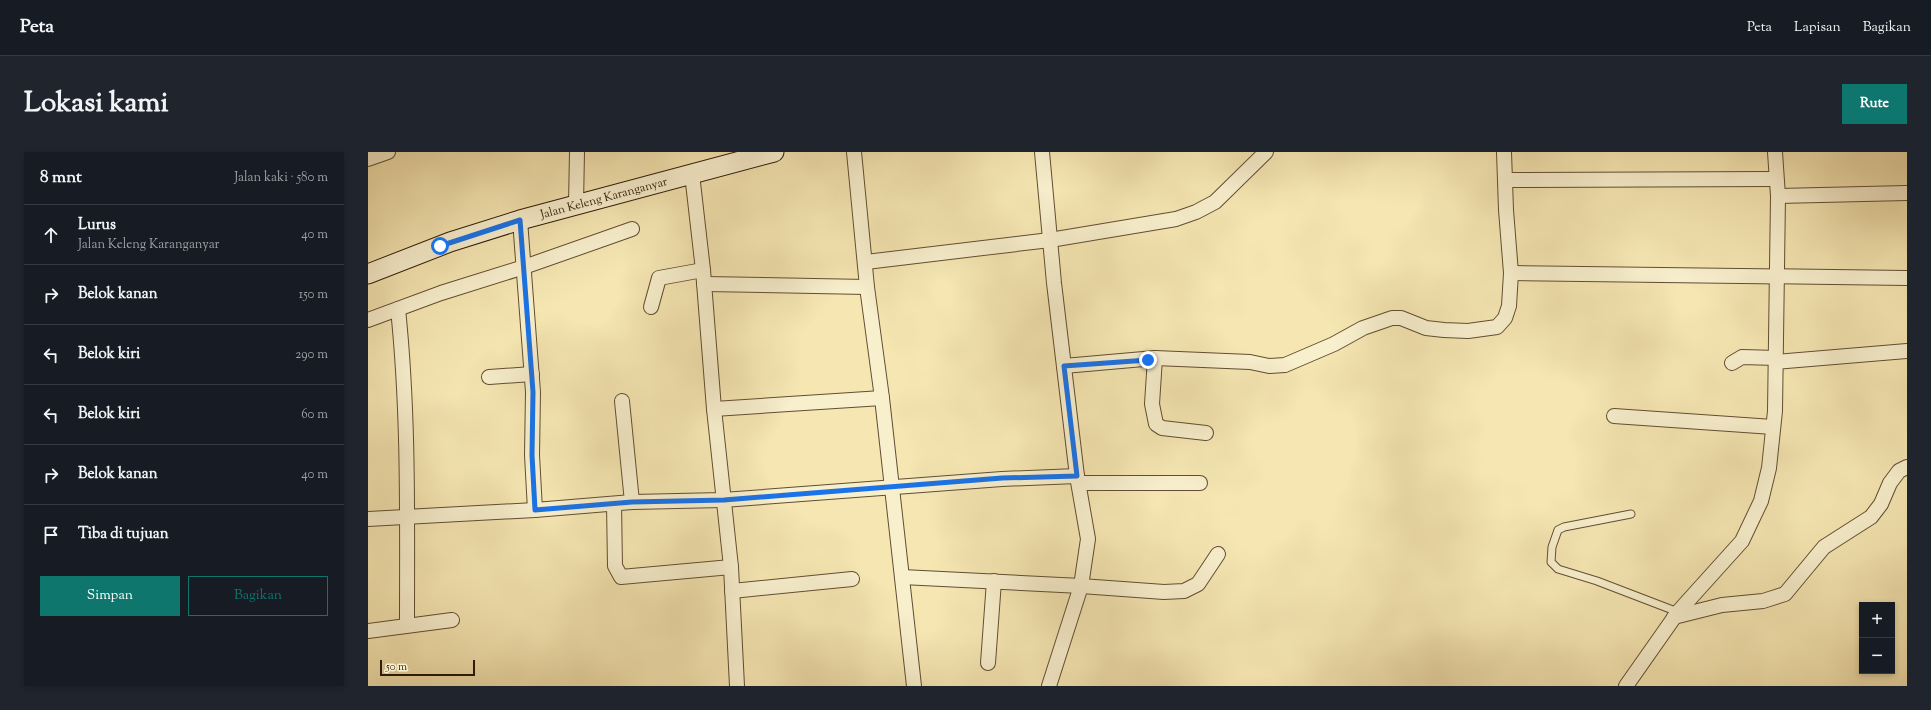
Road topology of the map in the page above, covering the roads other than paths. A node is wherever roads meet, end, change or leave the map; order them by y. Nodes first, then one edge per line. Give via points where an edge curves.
1 (388, 152) edge
2 (577, 152) edge
3 (774, 152) edge
4 (854, 152) edge
5 (1042, 152) edge
6 (1266, 152) edge
7 (1504, 152) edge
8 (1775, 152) edge
9 (1253, 158) edge
10 (368, 159) edge
11 (692, 174) junction
12 (1776, 179) junction
13 (1506, 180) junction
14 (1907, 193) edge
15 (1778, 196) junction
16 (576, 204) junction
17 (520, 220) junction
18 (632, 229) dead end
19 (1050, 240) junction
20 (866, 262) junction
21 (524, 267) junction
22 (703, 270) junction
23 (1511, 273) junction
24 (368, 274) edge
25 (1776, 277) junction
26 (1907, 278) edge
27 (704, 284) junction
28 (867, 287) junction
29 (651, 307) dead end
30 (398, 309) junction
31 (368, 320) edge
32 (1907, 351) edge
33 (1155, 358) junction
34 (1776, 360) junction
35 (1732, 363) dead end
36 (1064, 366) junction
37 (532, 374) junction
38 (488, 377) dead end
39 (882, 398) junction
40 (622, 401) dead end
41 (714, 409) junction
42 (1614, 416) dead end
43 (1773, 428) junction
44 (1206, 433) dead end
45 (1907, 467) edge
46 (1078, 480) junction
47 (1200, 483) dead end
48 (891, 488) junction
49 (724, 500) junction
50 (632, 502) junction
51 (614, 504) junction
52 (535, 510) junction
53 (1632, 514) dead end
54 (407, 516) junction
55 (368, 519) edge
56 (1218, 554) dead end
57 (731, 567) junction
58 (902, 577) junction
59 (852, 579) dead end
60 (994, 581) junction
61 (1081, 586) junction
62 (732, 591) junction
63 (1676, 615) junction
64 (452, 620) dead end
65 (407, 625) junction
66 (368, 631) edge
67 (988, 663) dead end
68 (737, 686) edge
69 (914, 686) edge
70 (1049, 686) edge
71 (1626, 686) edge

1 - 10 street
2 - 16 street
3 - 11 main road, Jalan Keleng Karanganyar
4 - 20 street
5 - 19 street
6 - 9 street
7 - 13 street
8 - 12 street
9 - 19 street via 1215,202 1196,212 1176,219
11 - 16 main road, Jalan Keleng Karanganyar
11 - 22 street
12 - 13 street
12 - 15 street
13 - 23 street
14 - 15 street
15 - 25 street
16 - 17 main road, Jalan Keleng Karanganyar
17 - 21 street
17 - 24 main road, Jalan Keleng Karanganyar via 450,242
18 - 21 street
19 - 20 street
19 - 36 street
20 - 28 street
21 - 30 street
21 - 37 street
22 - 27 street
22 - 29 street via 659,278
23 - 25 street
23 - 33 street via 1509,306 1505,318 1497,327 1491,329 1444,330 1426,328 1401,318 1392,318 1363,328 1285,366
25 - 26 street
25 - 34 street
27 - 28 street
27 - 41 street
28 - 39 street
30 - 31 street
30 - 54 street via 405,391
32 - 34 street
33 - 36 street
33 - 44 street via 1152,404 1156,424 1162,428
34 - 35 street via 1742,357
34 - 43 street
36 - 46 street
37 - 38 street
37 - 52 street
39 - 41 street
39 - 48 street
40 - 50 street
41 - 49 street
42 - 43 street
43 - 63 street via 1769,468 1761,501 1742,541
45 - 63 street via 1899,471 1890,483 1881,504 1871,517 1824,547 1785,594 1763,601 1722,604
46 - 47 street
46 - 48 street via 1002,478
46 - 61 street via 1088,539
48 - 49 street
48 - 58 street
49 - 50 street
49 - 57 street
50 - 51 street
51 - 52 street
51 - 57 street via 615,566 621,577
52 - 54 street
53 - 63 lane via 1558,530 1552,548 1551,562 1558,569
54 - 55 street
54 - 65 street
56 - 61 street via 1198,584 1184,591
57 - 62 street
58 - 60 street
58 - 69 street
59 - 62 street
60 - 61 street
60 - 67 street
61 - 70 street
62 - 68 street
63 - 71 street
64 - 65 street
65 - 66 street

